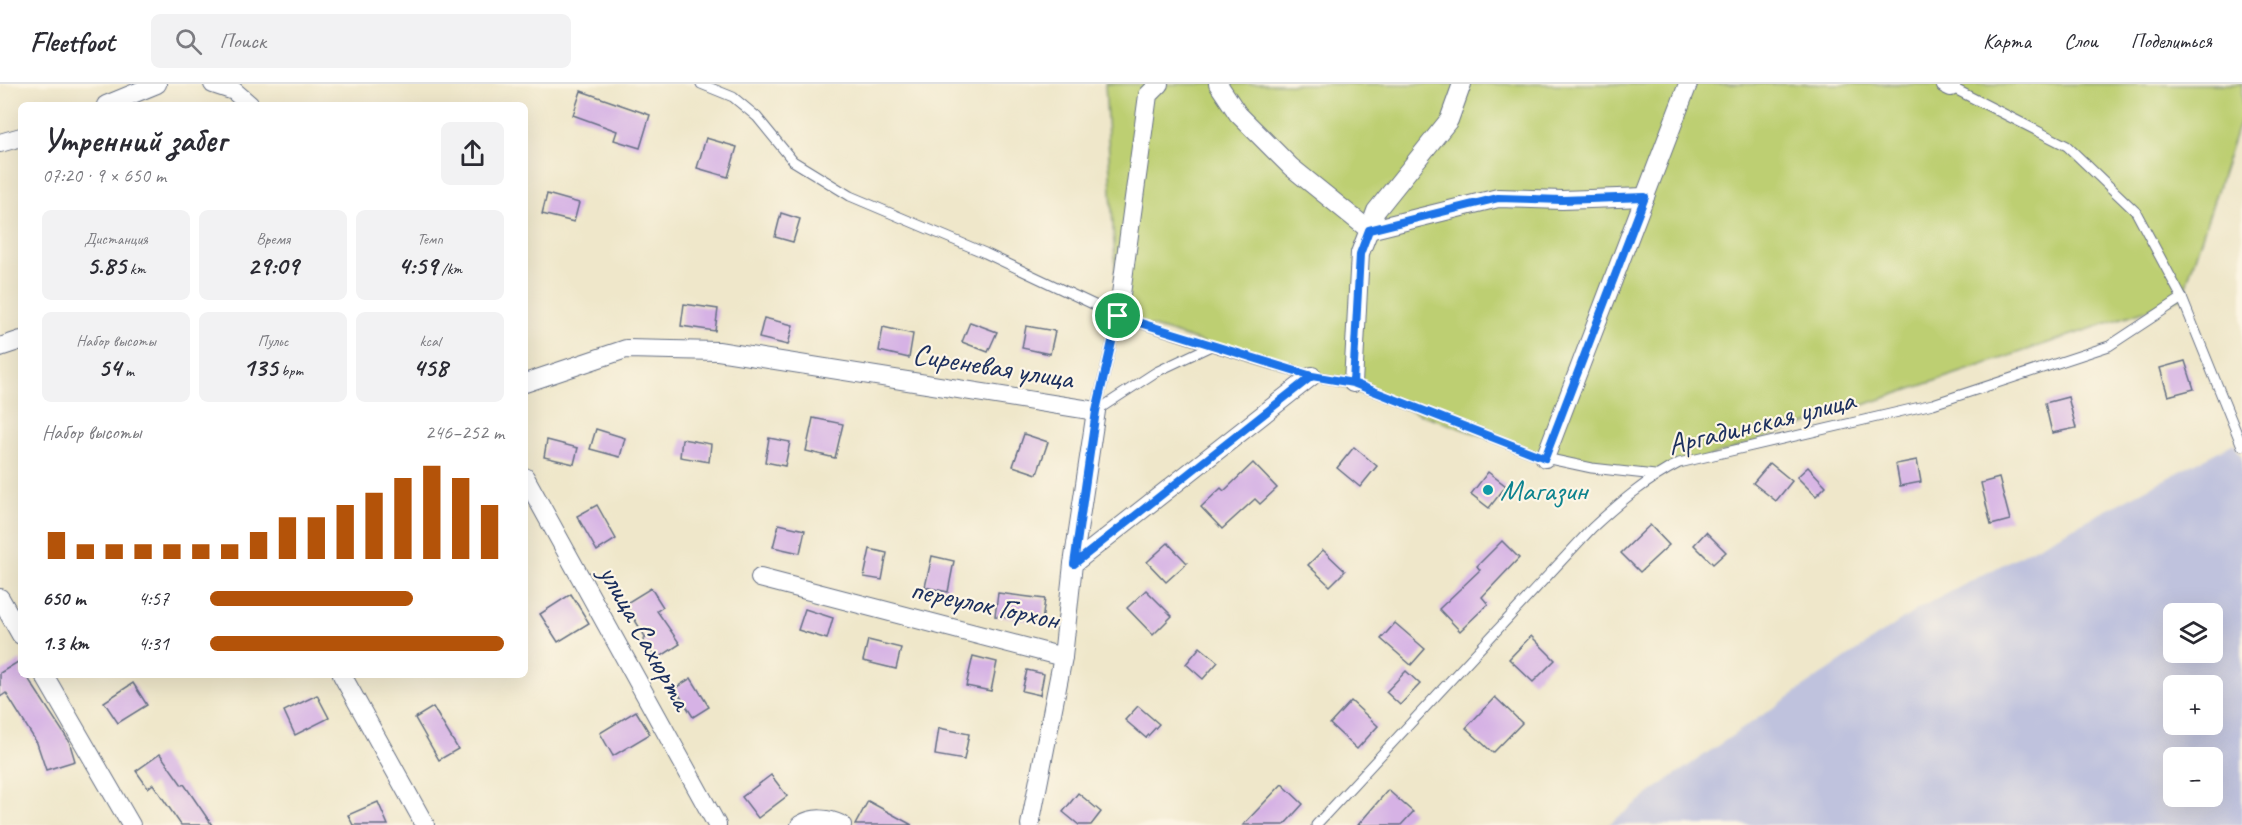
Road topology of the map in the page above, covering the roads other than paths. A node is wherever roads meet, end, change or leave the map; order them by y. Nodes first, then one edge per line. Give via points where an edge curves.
1 (157, 84) edge
2 (213, 84) edge
3 (701, 84) edge
4 (1218, 84) edge
5 (1462, 84) edge
6 (1688, 84) edge
7 (1948, 86) edge
8 (1152, 88) edge
9 (113, 102) edge
10 (247, 102) edge
11 (18, 138) edge
12 (0, 143) edge
13 (1645, 197) junction
14 (1369, 230) junction
15 (2182, 298) junction
16 (1118, 316) junction
17 (18, 341) edge
18 (1211, 346) junction
19 (0, 347) edge
20 (1312, 376) junction
21 (528, 382) edge
22 (1353, 383) junction
23 (1096, 411) junction
24 (2242, 446) edge
25 (1545, 458) junction
26 (1655, 475) junction
27 (528, 482) edge
28 (1074, 564) junction
29 (760, 578) dead end
30 (0, 598) edge
31 (18, 630) edge
32 (1063, 657) junction
33 (46, 678) edge
34 (344, 678) edge
35 (130, 825) edge
36 (425, 825) edge
37 (717, 825) edge
38 (800, 825) edge
39 (842, 825) edge
40 (1030, 825) edge
41 (1316, 825) edge

1 - 9 street
2 - 10 street via 234,91
3 - 16 lane via 733,97 757,117 793,161 850,196 985,253
4 - 14 street via 1238,114 1291,167
5 - 14 street via 1449,120 1376,211
6 - 13 street
7 - 15 lane via 2067,146 2136,212
8 - 16 street
11 - 12 street
13 - 14 street via 1498,198
13 - 25 street
14 - 22 street via 1360,254
15 - 24 lane
15 - 26 lane, Аргадинская улица via 2109,346 1934,404 1679,463
16 - 18 lane
16 - 23 lane, Сиреневая улица
17 - 19 street
18 - 20 lane
18 - 23 lane via 1156,372
20 - 22 lane
20 - 28 street, переулок Горхон
21 - 23 street, Сиреневая улица via 626,349 718,351
22 - 25 lane
23 - 28 street
25 - 26 lane
26 - 41 lane, Аргадинская улица via 1592,528
27 - 37 street, улица Сахюрта
28 - 32 street, переулок Горхон
29 - 32 street, переулок Горхон
30 - 31 street
32 - 40 street
33 - 35 street
34 - 36 street
38 - 39 street via 810,819 832,820

